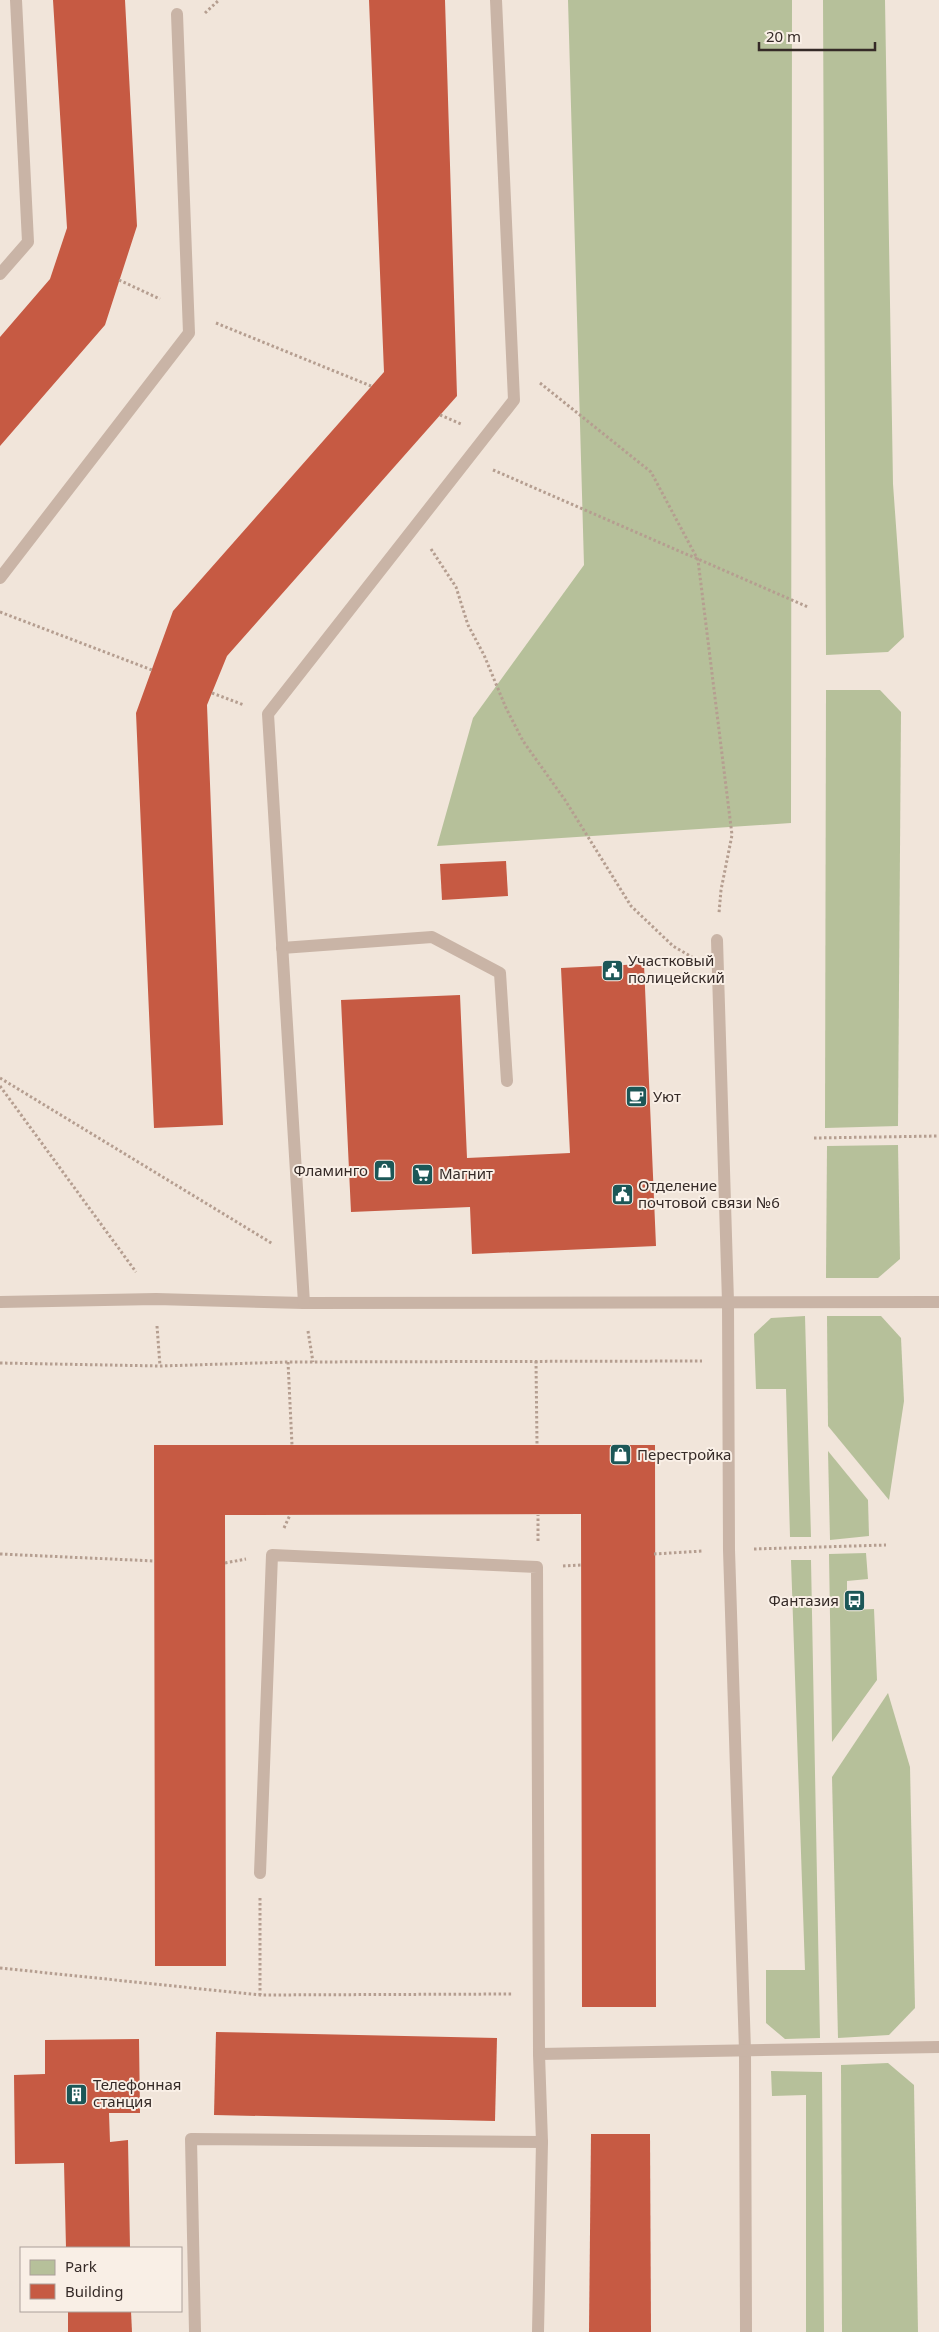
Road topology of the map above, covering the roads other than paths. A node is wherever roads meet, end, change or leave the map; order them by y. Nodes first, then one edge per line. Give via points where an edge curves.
1 (16, 0) edge
2 (496, 0) edge
3 (177, 14) dead end
4 (0, 274) edge
5 (0, 578) edge
6 (717, 940) road end
7 (282, 948) junction
8 (506, 1081) dead end
9 (0, 1302) edge
10 (728, 1302) junction
11 (939, 1302) edge
12 (304, 1303) junction
13 (260, 1873) road end
14 (939, 2047) edge
15 (746, 2051) junction
16 (539, 2054) junction
17 (542, 2142) junction
18 (196, 2332) edge
19 (538, 2332) edge
20 (746, 2332) edge

1 - 4 lane via 28,242
2 - 7 lane via 514,400 268,714
3 - 5 lane via 189,334
6 - 10 lane
7 - 8 lane via 432,937 500,973
7 - 12 lane
9 - 12 lane via 156,1299
10 - 11 lane
10 - 12 lane
10 - 15 lane via 729,1550
13 - 16 lane via 272,1555 538,1567
14 - 15 lane
15 - 16 lane
15 - 20 lane
16 - 17 lane
17 - 18 lane via 191,2139
17 - 19 lane

